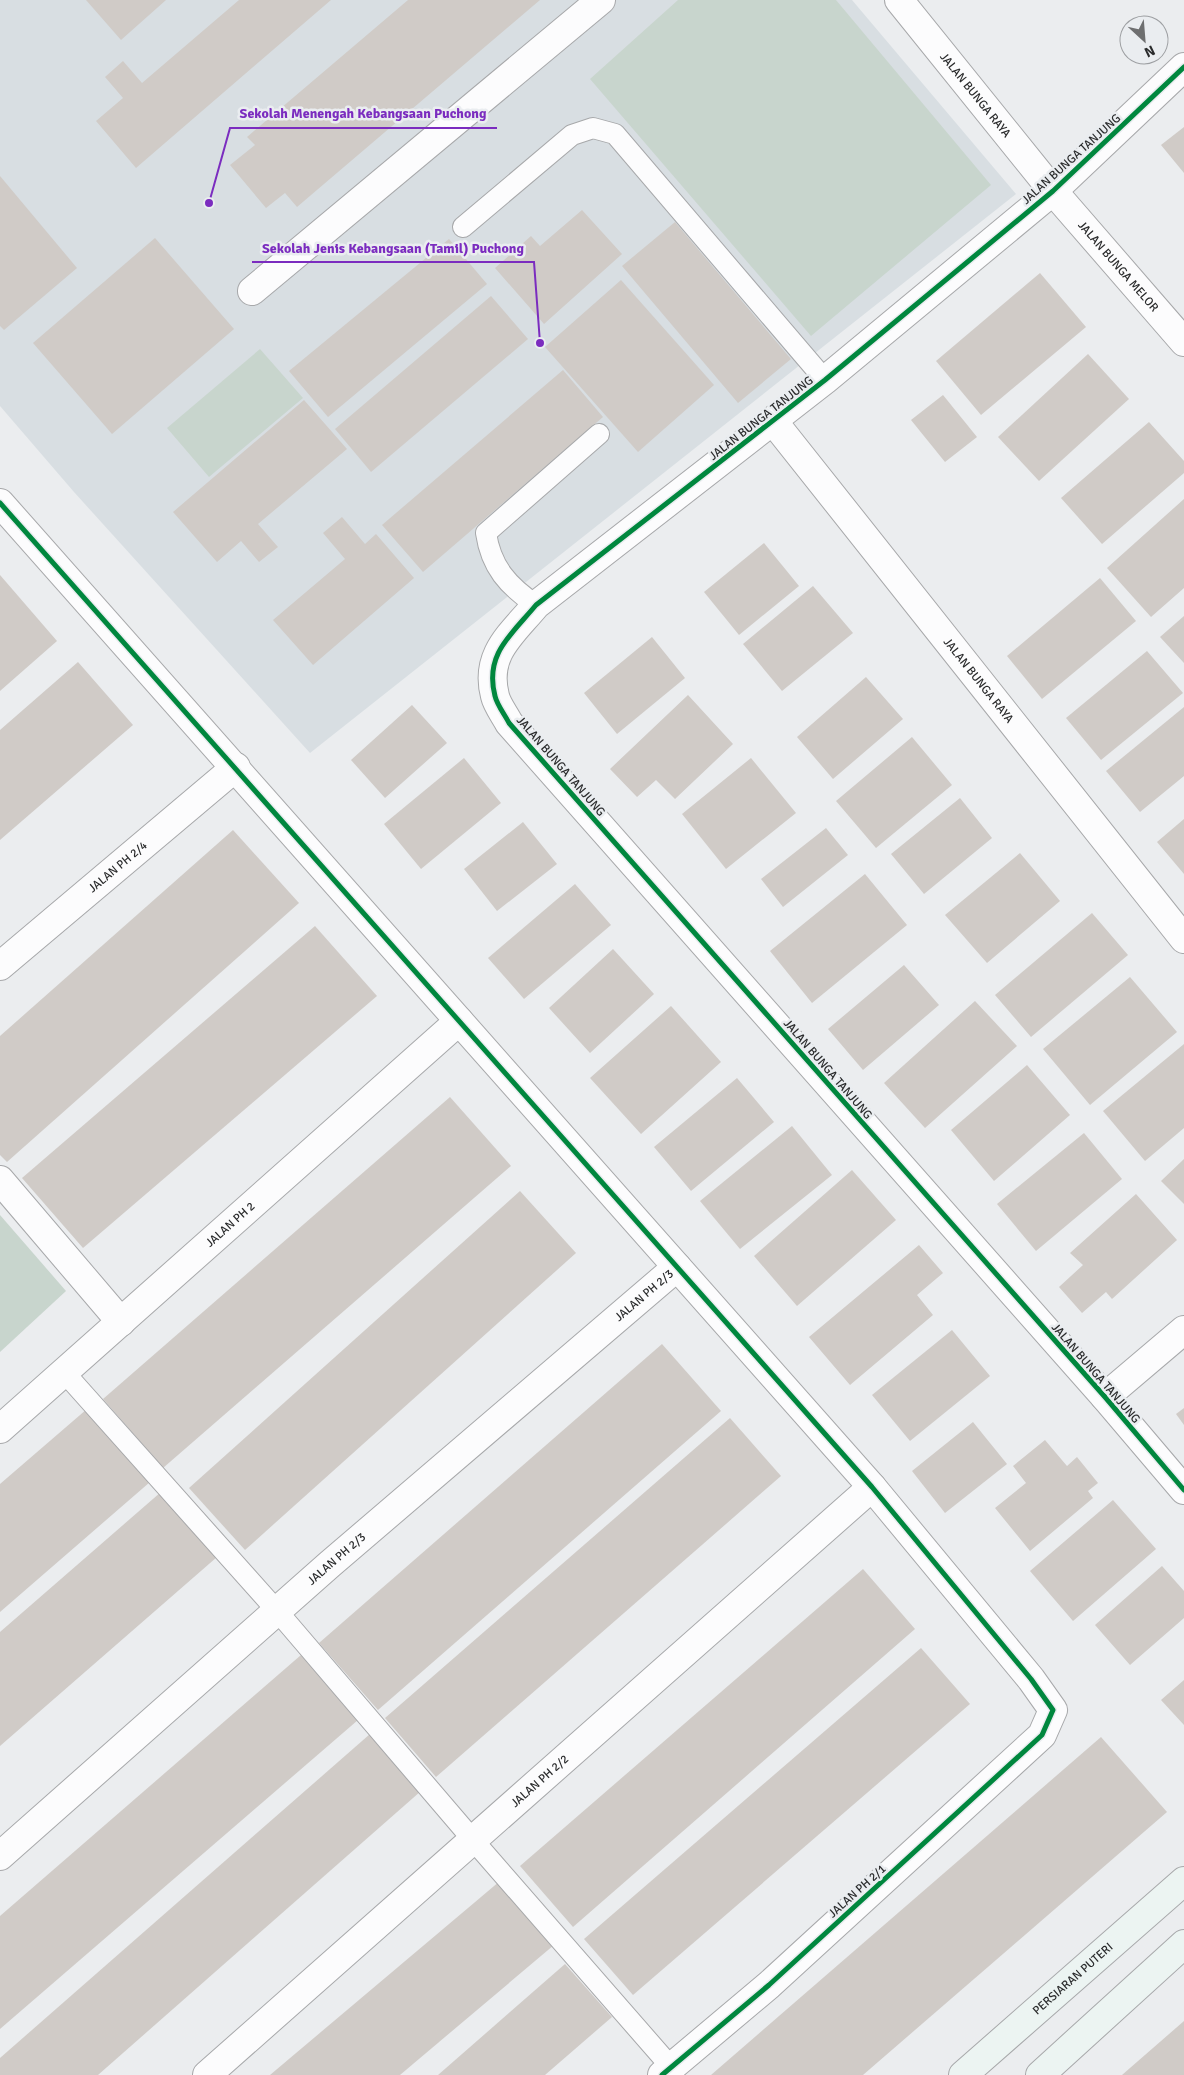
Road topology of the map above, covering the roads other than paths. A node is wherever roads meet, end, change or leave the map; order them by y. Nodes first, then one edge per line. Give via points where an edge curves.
1 (601, 0) edge
2 (900, 0) edge
3 (1184, 67) edge
4 (1052, 191) junction
5 (463, 227) dead end
6 (252, 291) dead end
7 (1184, 342) edge
8 (825, 380) junction
9 (773, 421) junction
10 (599, 434) dead end
11 (0, 503) edge
12 (536, 605) junction
13 (236, 767) junction
14 (1184, 939) edge
15 (0, 966) edge
16 (459, 1021) junction
17 (0, 1180) edge
18 (677, 1267) junction
19 (120, 1322) junction
20 (1184, 1330) edge
21 (64, 1372) junction
22 (1105, 1397) junction
23 (0, 1429) edge
24 (872, 1487) junction
25 (1184, 1490) edge
26 (278, 1612) junction
27 (473, 1840) junction
28 (0, 1856) edge
29 (1184, 1882) edge
30 (1184, 1944) edge
31 (666, 2071) edge
32 (207, 2075) edge
33 (963, 2075) edge
34 (1040, 2075) edge

1 - 6 street
2 - 4 street, JALAN BUNGA RAYA
3 - 4 street, JALAN BUNGA TANJUNG
4 - 7 street, JALAN BUNGA MELOR
4 - 8 street, JALAN BUNGA TANJUNG
5 - 8 lane via 572,135 593,128 615,134
8 - 9 street, JALAN BUNGA TANJUNG
9 - 12 street, JALAN BUNGA TANJUNG
9 - 14 street, JALAN BUNGA RAYA
10 - 12 lane via 486,533 488,549 506,580 516,592
11 - 13 street
12 - 22 street, JALAN BUNGA TANJUNG via 499,649 492,670 495,697 509,724
13 - 15 street, JALAN PH 2/4
13 - 16 street
16 - 18 street
16 - 19 street, JALAN PH 2
17 - 19 street
18 - 24 street
18 - 26 street, JALAN PH 2/3
19 - 21 street, JALAN PH 2
20 - 22 street
21 - 23 street, JALAN PH 2
21 - 26 lane
22 - 25 street, JALAN BUNGA TANJUNG
24 - 27 street, JALAN PH 2/2
24 - 31 street, JALAN PH 2/1 via 1025,1671 1053,1710 1042,1735 769,1985
26 - 27 lane
26 - 28 street, JALAN PH 2/3
27 - 31 lane
27 - 32 street, JALAN PH 2/2
29 - 33 main road, PERSIARAN PUTERI
30 - 34 main road

